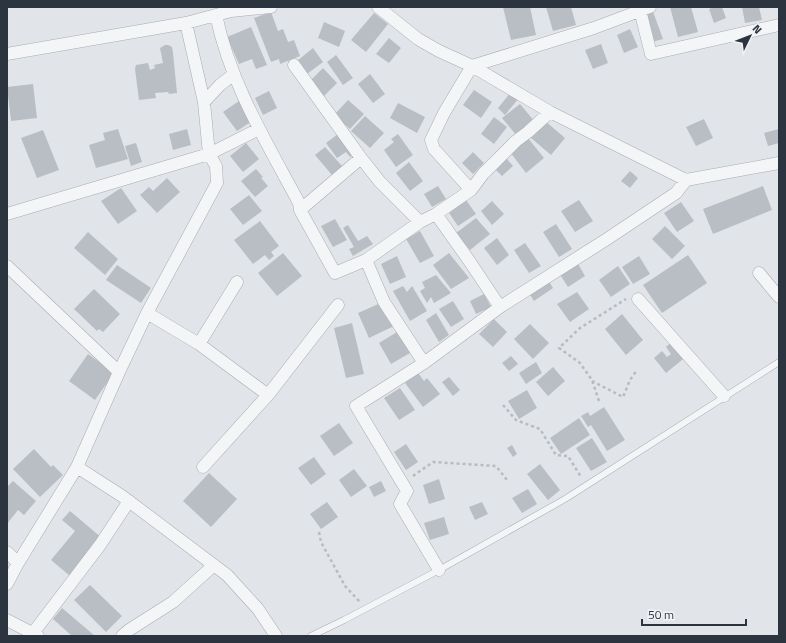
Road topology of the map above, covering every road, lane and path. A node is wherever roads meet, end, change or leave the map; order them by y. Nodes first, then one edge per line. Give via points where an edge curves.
1 (271, 7) edge
2 (378, 7) edge
3 (645, 8) edge
4 (230, 9) edge
5 (216, 16) junction
6 (186, 23) junction
7 (779, 25) edge
8 (7, 54) edge
9 (294, 65) dead end
10 (472, 66) junction
11 (234, 74) junction
12 (204, 102) junction
13 (550, 112) junction
14 (259, 129) junction
15 (210, 154) junction
16 (361, 158) junction
17 (779, 163) edge
18 (686, 180) junction
19 (471, 190) junction
20 (300, 210) junction
21 (7, 214) edge
22 (436, 214) junction
23 (420, 222) junction
24 (366, 260) junction
25 (7, 266) edge
26 (759, 274) dead end
27 (237, 282) dead end
28 (779, 297) edge
29 (638, 299) joint
30 (338, 305) dead end
31 (500, 307) junction
32 (146, 313) junction
33 (199, 344) junction
34 (779, 362) edge
35 (424, 363) junction
36 (637, 370) dead end
37 (119, 372) junction
38 (592, 380) junction
39 (268, 395) junction
40 (724, 396) junction
41 (599, 401) dead end
42 (503, 405) dead end
43 (77, 467) junction
44 (203, 467) dead end
45 (507, 480) dead end
46 (403, 483) junction
47 (586, 485) junction
48 (129, 501) junction
49 (319, 532) dead end
50 (7, 552) edge
51 (18, 563) junction
52 (214, 565) junction
53 (439, 570) junction
54 (7, 584) edge
55 (366, 609) junction
56 (7, 620) edge
57 (36, 635) edge
58 (122, 636) edge
59 (276, 636) edge
60 (311, 636) edge

1 - 4 street
2 - 10 street via 418,39
3 - 7 street via 651,54
3 - 10 street via 594,28
4 - 5 street
5 - 6 street
5 - 11 street via 221,39
6 - 8 street
6 - 12 street
9 - 16 street
10 - 13 street
10 - 19 street via 431,140 434,149
11 - 12 street
11 - 14 street
12 - 15 street
13 - 18 street
13 - 19 street via 516,141
14 - 15 street
14 - 20 street via 299,203
15 - 21 street
15 - 32 street via 216,166 218,182
16 - 20 street
16 - 23 street via 380,182
17 - 18 street
18 - 31 street via 676,193
19 - 22 street
20 - 24 street via 335,273
22 - 23 street
22 - 31 street
23 - 24 street
24 - 35 street via 384,302
25 - 37 street
26 - 28 street
27 - 33 street
29 - 38 path via 628,297 580,328 559,348 580,364
29 - 40 street
30 - 39 street
31 - 35 street
32 - 33 street
32 - 37 street
33 - 39 street
34 - 40 lane
35 - 46 street via 356,406
36 - 38 path via 623,397
37 - 43 street
38 - 41 path
39 - 44 street
40 - 47 lane
42 - 47 path via 516,420 540,429 556,455 568,456
43 - 48 street
43 - 51 street
45 - 46 path via 496,466 433,462
46 - 53 street via 407,491 400,504
47 - 53 lane
48 - 52 street
48 - 57 street
49 - 55 path via 321,542 345,586
50 - 51 street
51 - 54 street
52 - 58 street via 173,602
52 - 59 street via 227,575 258,609
53 - 55 lane
55 - 60 lane
56 - 57 street

